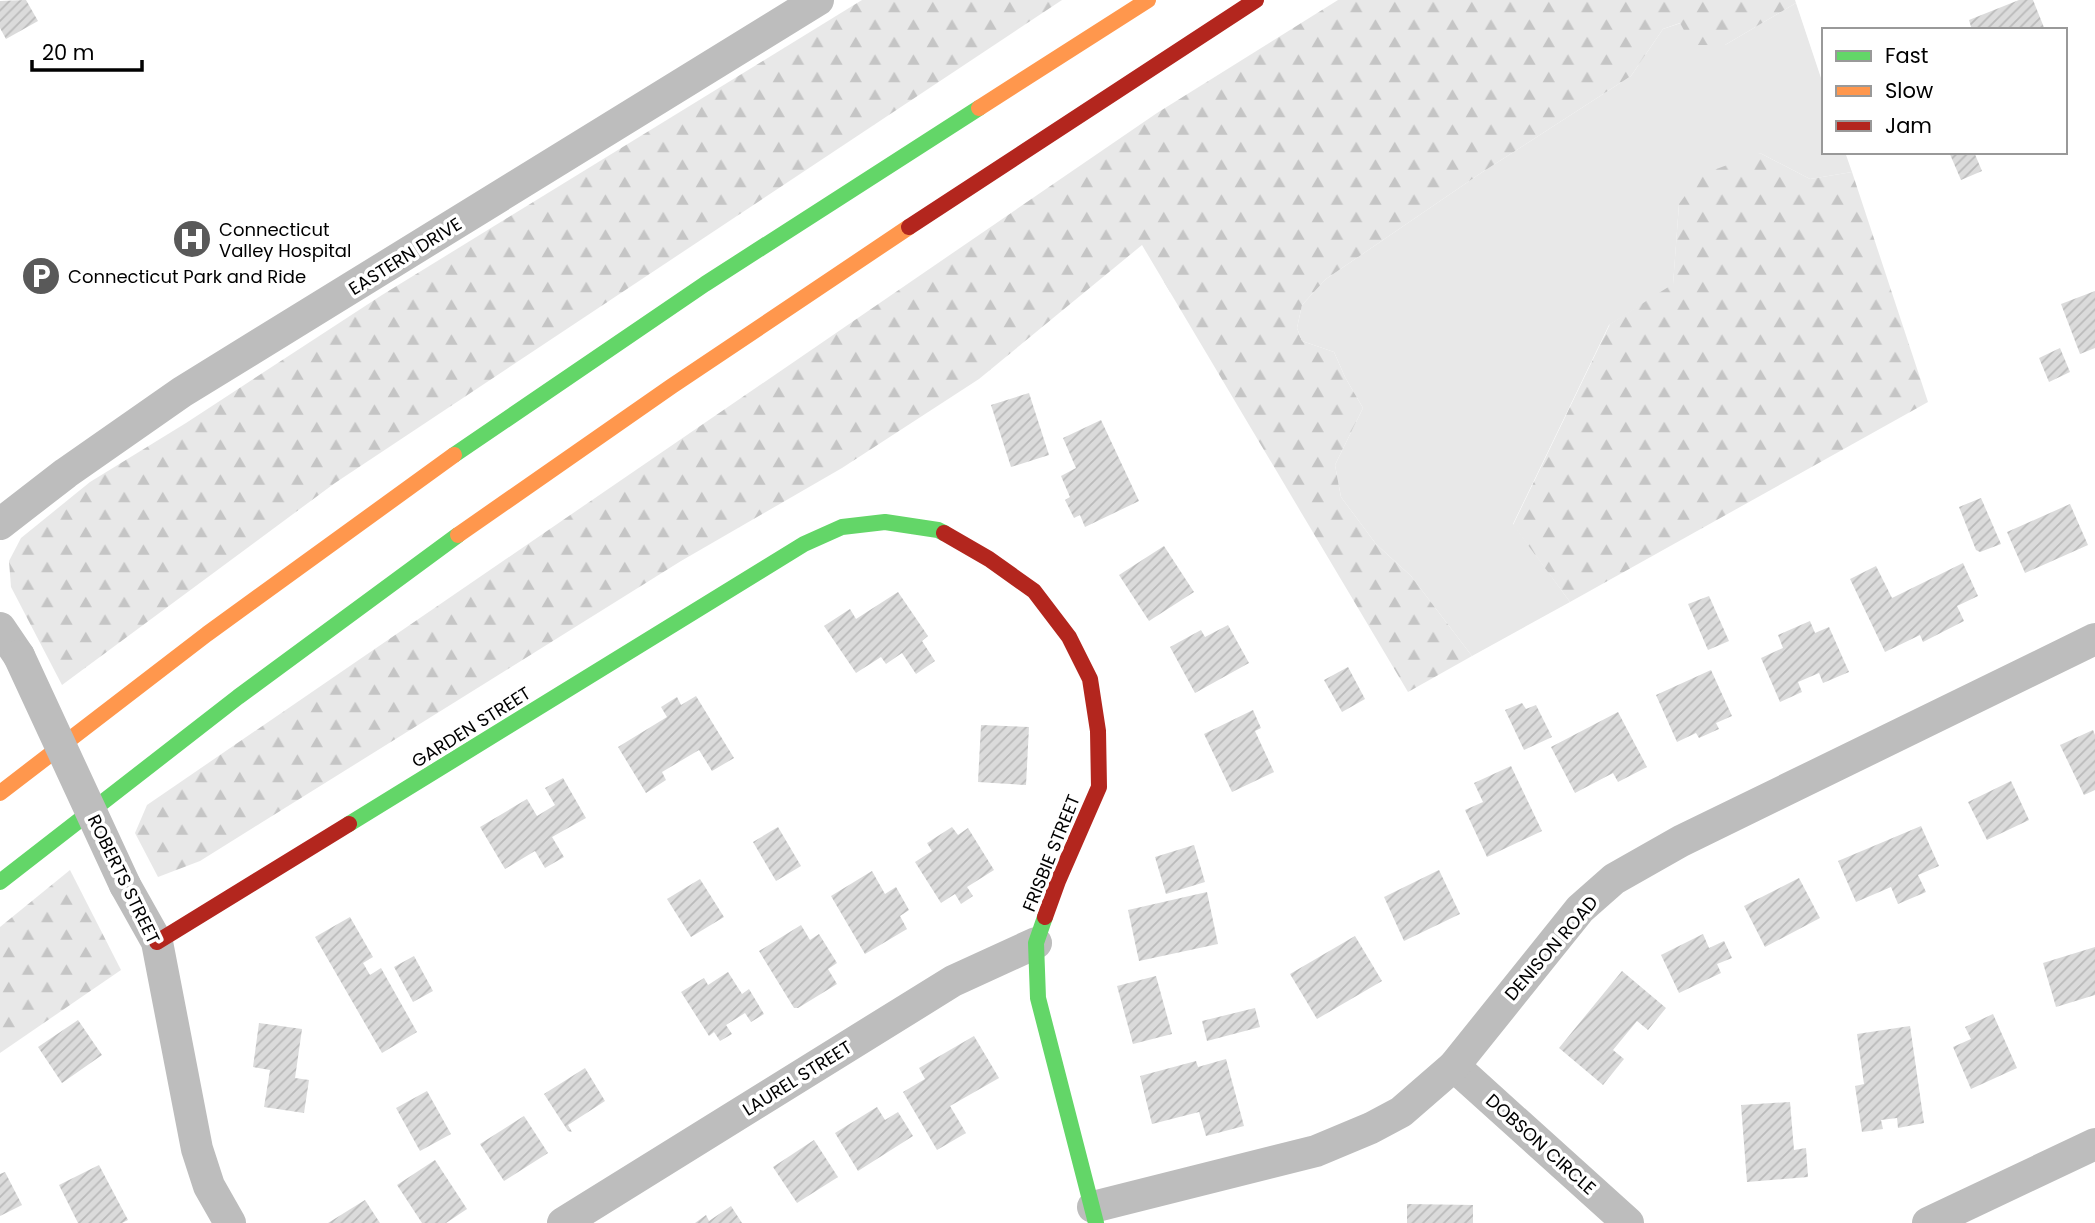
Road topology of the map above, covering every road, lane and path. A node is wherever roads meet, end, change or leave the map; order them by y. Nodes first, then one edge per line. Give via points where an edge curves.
1 (818, 0) edge
2 (1148, 0) edge
3 (1256, 0) edge
4 (0, 524) edge
5 (804, 544) joint
6 (0, 628) edge
7 (2095, 639) edge
8 (0, 793) edge
9 (0, 882) edge
10 (157, 942) junction
11 (1036, 943) junction
12 (1454, 1066) junction
13 (2095, 1144) edge
14 (1094, 1215) edge
15 (230, 1223) edge
16 (563, 1223) edge
17 (1628, 1223) edge
18 (1928, 1223) edge

1 - 4 street, EASTERN DRIVE via 182,392
2 - 8 main road via 476,439 214,627
3 - 9 main road via 720,353 480,519
5 - 10 main road, GARDEN STREET
5 - 11 main road, FRISBIE STREET via 842,527 885,522 938,530 1034,591 1069,637 1090,679 1098,731 1098,788
6 - 10 street, ROBERTS STREET, bridge via 19,656 125,885
7 - 12 street, DENISON ROAD via 1681,841 1614,880 1571,920
10 - 15 street, ROBERTS STREET via 197,1149 209,1186
11 - 14 main road, FRISBIE STREET via 1038,998
11 - 16 street, LAUREL STREET via 953,981
12 - 14 street, DENISON ROAD via 1401,1112 1316,1151
12 - 17 street, DOBSON CIRCLE
13 - 18 street

